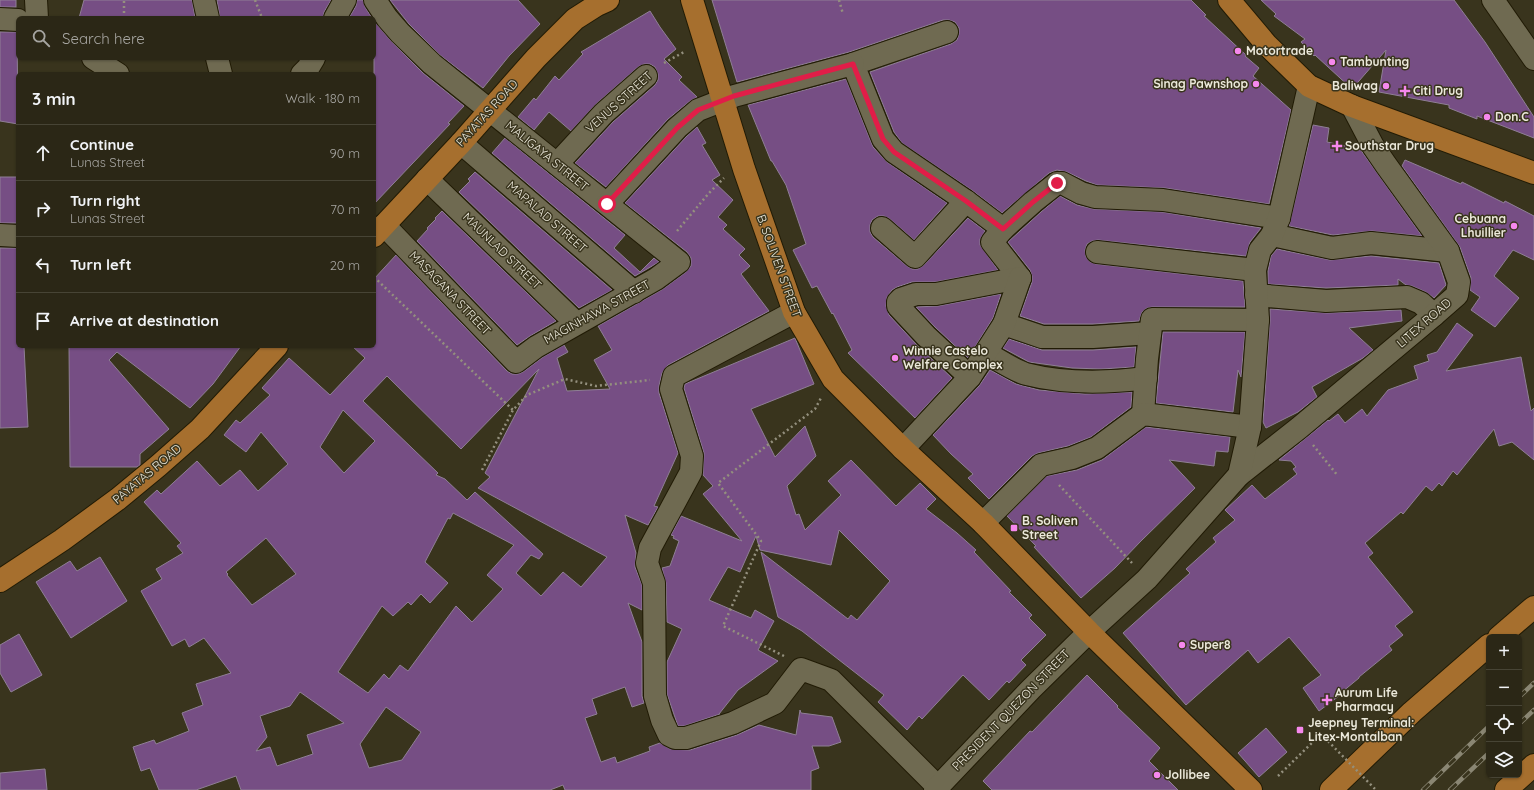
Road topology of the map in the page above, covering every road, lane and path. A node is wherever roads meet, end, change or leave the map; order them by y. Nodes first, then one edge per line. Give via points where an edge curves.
1 (36, 0) edge
2 (124, 0) edge
3 (204, 0) edge
4 (256, 0) edge
5 (345, 0) edge
6 (375, 0) edge
7 (608, 0) edge
8 (692, 0) edge
9 (839, 0) edge
10 (1229, 0) edge
11 (1493, 0) edge
12 (843, 14) dead end
13 (37, 16) edge
14 (124, 16) edge
15 (208, 16) edge
16 (261, 16) edge
17 (336, 16) edge
18 (0, 19) edge
19 (16, 20) edge
20 (947, 32) dead end
21 (688, 50) dead end
22 (1534, 59) edge
23 (96, 60) edge
24 (218, 60) edge
25 (313, 60) edge
26 (853, 64) junction
27 (115, 72) edge
28 (220, 72) edge
29 (304, 72) edge
30 (646, 76) joint
31 (1309, 86) junction
32 (722, 99) junction
33 (1352, 106) junction
34 (490, 110) junction
35 (461, 143) junction
36 (557, 164) junction
37 (1534, 173) edge
38 (726, 177) dead end
39 (427, 179) junction
40 (966, 201) junction
41 (607, 204) junction
42 (1276, 227) junction
43 (882, 228) dead end
44 (1003, 229) junction
45 (379, 231) edge
46 (0, 235) edge
47 (16, 236) edge
48 (662, 248) junction
49 (1448, 251) junction
50 (1097, 252) dead end
51 (679, 262) joint
52 (1255, 270) junction
53 (1020, 278) junction
54 (376, 279) edge
55 (634, 292) junction
56 (1256, 295) junction
57 (794, 312) junction
58 (1434, 315) junction
59 (1258, 320) junction
60 (576, 323) junction
61 (1004, 324) junction
62 (1150, 333) junction
63 (275, 348) edge
64 (986, 353) junction
65 (516, 362) joint
66 (674, 376) junction
67 (970, 377) junction
68 (1146, 378) junction
69 (833, 379) junction
70 (513, 410) junction
71 (1143, 414) junction
72 (1250, 427) junction
73 (1299, 428) junction
74 (903, 449) junction
75 (1041, 465) junction
76 (482, 470) dead end
77 (1239, 475) junction
78 (1338, 476) dead end
79 (983, 524) junction
80 (1147, 579) junction
81 (0, 581) edge
82 (1534, 607) edge
83 (1089, 632) junction
84 (1502, 634) edge
85 (1486, 648) edge
86 (801, 669) junction
87 (1534, 765) edge
88 (1278, 776) dead end
89 (936, 788) edge
90 (1251, 790) edge
91 (1331, 790) edge
92 (1376, 790) edge
93 (1506, 790) edge

1 - 13 street
2 - 14 path
3 - 15 street
4 - 16 path
5 - 17 street
6 - 34 street, MALIGAYA STREET via 416,49
7 - 34 main road, PAYATAS ROAD via 575,19
8 - 32 main road, B. SOLIVEN STREET
9 - 12 path
10 - 31 main road via 1266,44
11 - 22 street
18 - 19 street
20 - 26 street
21 - 30 path, VENUS STREET
23 - 27 street
24 - 28 street
25 - 29 street
26 - 32 street
26 - 40 street via 883,139 894,152
30 - 36 street, VENUS STREET via 604,113
31 - 33 main road
31 - 42 street
32 - 41 street via 687,118
32 - 57 main road, B. SOLIVEN STREET
33 - 37 main road
33 - 49 street, LITEX ROAD via 1381,159
34 - 35 main road, PAYATAS ROAD
34 - 36 street, MALIGAYA STREET
35 - 39 main road, PAYATAS ROAD
35 - 55 street, MAPALAD STREET
36 - 41 street, MALIGAYA STREET
38 - 48 path
39 - 45 main road, PAYATAS ROAD
39 - 60 street, MAUNLAD STREET
40 - 43 street via 915,257
40 - 44 street
41 - 48 street, MALIGAYA STREET
42 - 44 street via 1163,200 1094,197 1057,183
42 - 49 street via 1332,248 1371,243
42 - 52 street via 1260,250
44 - 53 street via 992,242
45 - 65 street, MASAGANA STREET
46 - 47 street
48 - 51 street, MALIGAYA STREET
49 - 58 street, LITEX ROAD via 1459,282 1457,294
50 - 52 street
51 - 55 street, MAGINHAWA STREET
52 - 56 street
53 - 61 street
53 - 67 street via 936,294 916,294 898,302 898,306 926,336
54 - 70 path
55 - 60 street, MAGINHAWA STREET
56 - 58 street via 1326,301 1407,297 1421,303
56 - 59 street
57 - 66 street
57 - 69 main road, B. SOLIVEN STREET
58 - 73 street, LITEX ROAD
59 - 62 street via 1152,319
59 - 72 street
60 - 65 street, MAGINHAWA STREET via 536,346
61 - 62 street via 1042,337
61 - 64 street
62 - 68 street
63 - 81 main road, PAYATAS ROAD via 200,429 118,500
64 - 67 street
64 - 68 street via 1025,374 1067,381
66 - 70 path via 596,386 565,379 527,395
66 - 86 street via 671,389 692,456 691,472 650,548 647,562 654,583 655,696 662,720 669,735 676,738 686,738 733,723 775,703
67 - 74 street
68 - 71 street
69 - 74 main road, B. SOLIVEN STREET
69 - 86 path via 815,409 718,483 761,541 723,626 782,655
70 - 76 path
71 - 72 street
71 - 75 street via 1097,448 1072,458
72 - 77 street
73 - 77 street, LITEX ROAD
73 - 78 path
74 - 79 main road, B. SOLIVEN STREET
75 - 79 street
75 - 80 path
77 - 80 street, LITEX ROAD
79 - 83 main road, B. SOLIVEN STREET
80 - 83 street, PRESIDENT QUEZON STREET
82 - 84 main road
83 - 89 street, PRESIDENT QUEZON STREET
83 - 90 main road, B. SOLIVEN STREET
85 - 91 main road via 1412,712
86 - 89 street via 832,680
87 - 93 main road
88 - 92 path, bridge via 1321,734

